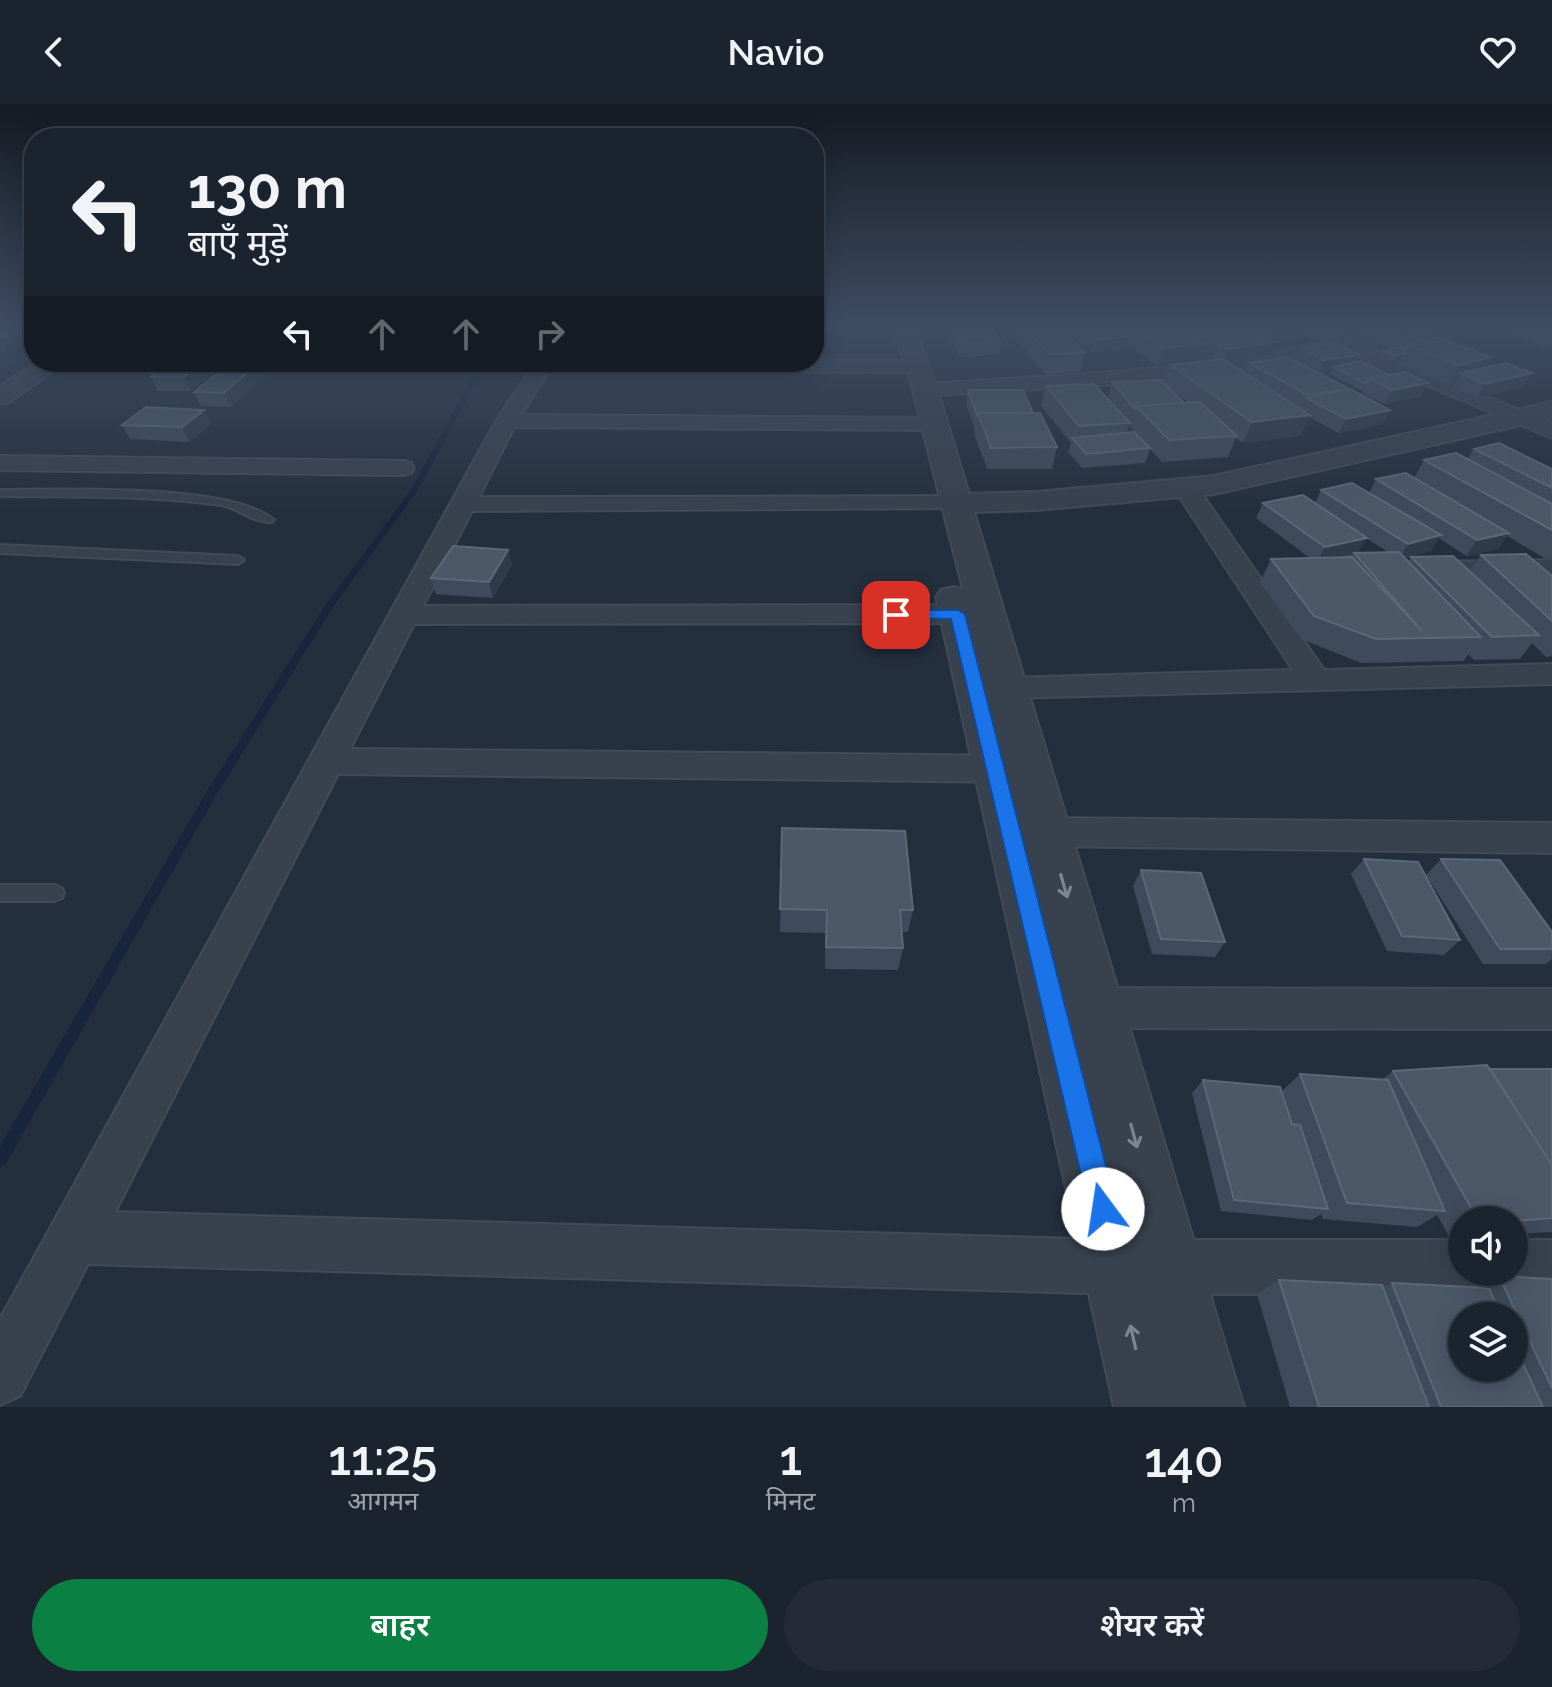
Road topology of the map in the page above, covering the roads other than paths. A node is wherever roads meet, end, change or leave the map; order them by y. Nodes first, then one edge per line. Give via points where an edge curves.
1 (528, 388) edge
2 (864, 388) edge
3 (917, 388) edge
4 (1456, 388) edge
5 (507, 421) junction
6 (1543, 422) edge
7 (0, 463) edge
8 (403, 468) dead end
9 (0, 493) edge
10 (1193, 499) junction
11 (1036, 501) junction
12 (943, 503) junction
13 (463, 504) junction
14 (268, 520) dead end
15 (0, 549) edge
16 (238, 560) dead end
17 (1552, 568) edge
18 (1396, 571) edge
19 (972, 614) junction
20 (404, 615) junction
21 (1552, 674) edge
22 (1315, 680) junction
23 (1007, 688) junction
24 (327, 761) junction
25 (1012, 769) junction
26 (1049, 832) junction
27 (1552, 838) edge
28 (0, 893) edge
29 (55, 893) dead end
30 (1099, 1008) junction
31 (1552, 1009) edge
32 (74, 1237) junction
33 (1144, 1267) junction
34 (1448, 1267) edge
35 (1528, 1267) edge
36 (1552, 1267) edge
37 (0, 1376) edge
38 (1150, 1407) edge
39 (1208, 1407) edge

1 - 5 street
2 - 5 street
3 - 12 street
4 - 6 street
5 - 13 street
6 - 10 street via 1266,489
6 - 11 street via 1214,485
7 - 8 street
9 - 14 lane via 223,502
10 - 11 street via 1065,506
10 - 22 street
11 - 12 street
12 - 13 street
12 - 19 street
12 - 19 street via 946,566
13 - 20 street
15 - 16 lane
17 - 18 street
19 - 20 street
19 - 23 street
19 - 25 street
20 - 24 street
21 - 22 street
22 - 23 street
23 - 25 street
24 - 25 street
24 - 32 street
25 - 26 street
25 - 33 street
26 - 27 street
26 -> 30 street
28 - 29 lane
30 - 31 street
30 -> 33 street
32 - 33 street
32 - 37 street
33 - 34 street
38 -> 33 street
33 - 39 street
35 - 36 street

